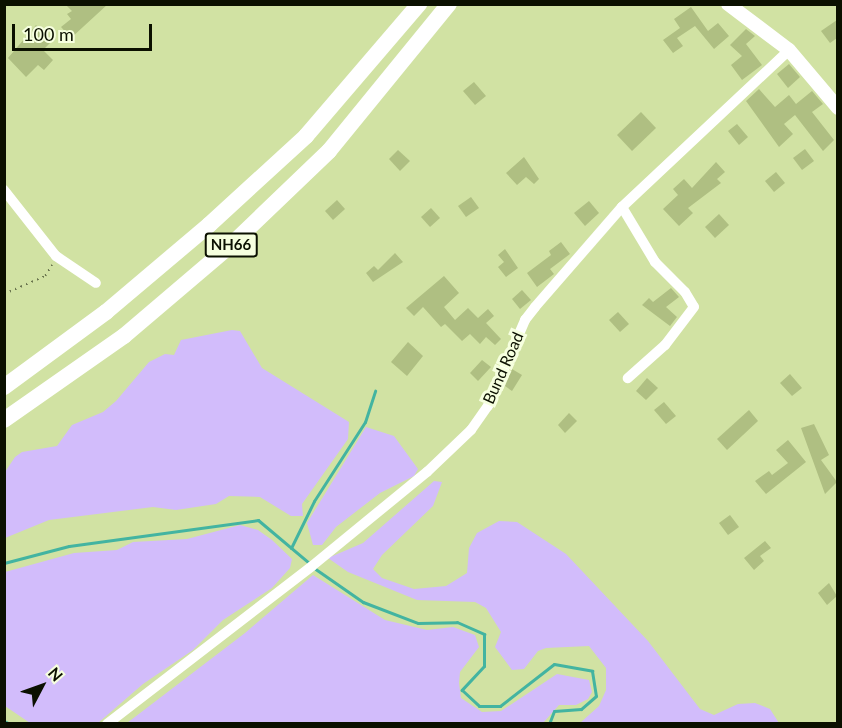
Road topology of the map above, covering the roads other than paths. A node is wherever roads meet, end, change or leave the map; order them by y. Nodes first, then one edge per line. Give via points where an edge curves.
1 (419, 4) edge
2 (449, 4) edge
3 (728, 4) edge
4 (789, 50) junction
5 (837, 108) edge
6 (4, 190) edge
7 (622, 207) junction
8 (96, 283) dead end
9 (628, 378) dead end
10 (4, 387) edge
11 (4, 420) edge
12 (107, 723) edge

1 - 10 highway, NH66 via 306,136 106,312
2 - 11 highway, NH66 via 329,151 231,245 124,336
3 - 4 main road
4 - 5 main road
4 - 7 street, Bund Road
6 - 8 street via 56,256
7 - 9 street via 655,262 685,292 693,307 664,345
7 - 12 street, Bund Road via 525,320 488,406 471,430 427,472 312,566

